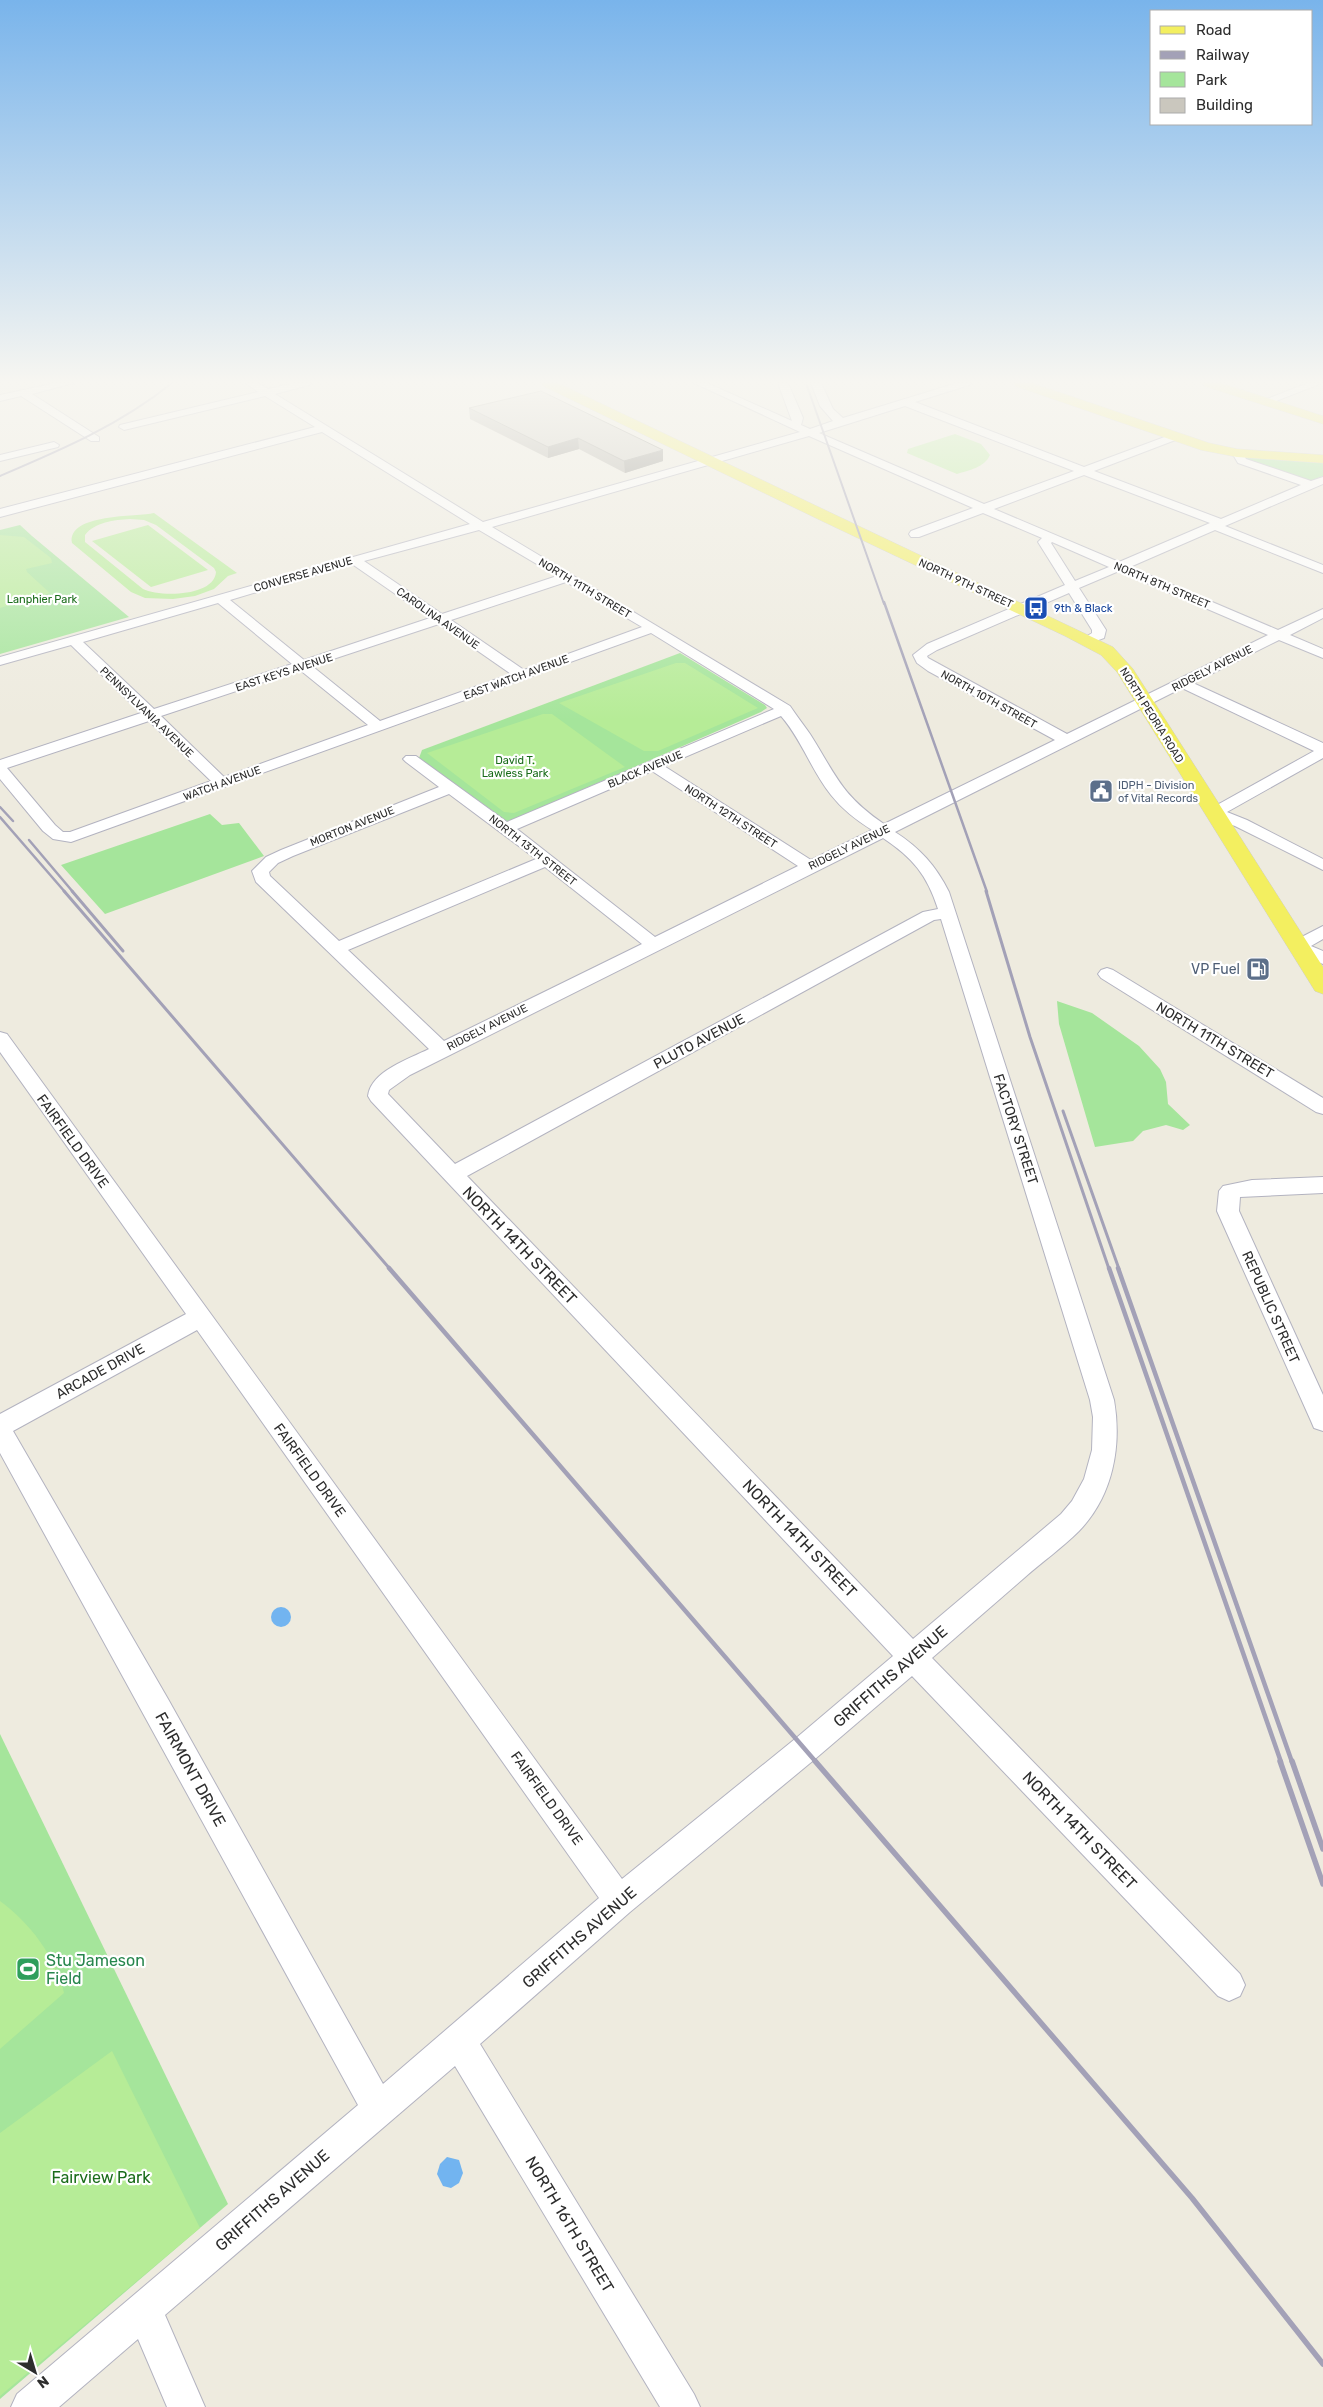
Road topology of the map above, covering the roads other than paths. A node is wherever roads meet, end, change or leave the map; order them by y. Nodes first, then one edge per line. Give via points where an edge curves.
1 (67, 495) edge
2 (432, 495) edge
3 (591, 495) edge
4 (779, 495) edge
5 (954, 495) edge
6 (1016, 495) edge
7 (1145, 495) edge
8 (1287, 495) edge
9 (983, 508) junction
10 (0, 513) edge
11 (480, 525) junction
12 (1217, 525) junction
13 (915, 534) dead end
14 (1052, 538) junction
15 (354, 560) junction
16 (1119, 566) junction
17 (1323, 569) edge
18 (568, 578) junction
19 (1072, 586) junction
20 (220, 598) junction
21 (1020, 608) junction
22 (1323, 613) edge
23 (441, 620) junction
24 (653, 628) junction
25 (1278, 635) junction
26 (73, 640) junction
27 (1088, 640) junction
28 (1323, 654) edge
29 (0, 661) edge
30 (302, 665) junction
31 (522, 675) junction
32 (1182, 683) junction
33 (1145, 702) junction
34 (785, 709) junction
35 (151, 715) junction
36 (379, 726) junction
37 (1066, 740) junction
38 (1323, 750) edge
39 (411, 759) dead end
40 (0, 765) edge
41 (654, 766) junction
42 (0, 769) edge
43 (222, 783) junction
44 (449, 788) junction
45 (1214, 813) junction
46 (506, 828) junction
47 (883, 830) junction
48 (546, 860) junction
49 (1323, 865) edge
50 (809, 866) junction
51 (948, 913) junction
52 (1323, 930) edge
53 (653, 944) junction
54 (1298, 946) junction
55 (336, 949) junction
56 (1323, 958) edge
57 (1107, 974) dead end
58 (1323, 986) edge
59 (0, 1038) edge
60 (442, 1050) junction
61 (379, 1087) joint
62 (1323, 1107) edge
63 (453, 1174) junction
64 (1323, 1185) edge
65 (200, 1317) junction
66 (1323, 1422) edge
67 (0, 1428) edge
68 (1105, 1451) joint
69 (913, 1657) junction
70 (619, 1901) junction
71 (1230, 1985) dead end
72 (459, 2041) junction
73 (379, 2109) junction
74 (144, 2310) junction
75 (30, 2407) edge
76 (186, 2407) edge
77 (681, 2407) edge

1 - 10 street
2 - 11 street, NORTH 11TH STREET
3 - 11 street, CONVERSE AVENUE
4 - 21 main road, NORTH 9TH STREET
5 - 9 street, NORTH 8TH STREET
6 - 9 street
7 - 12 street
8 - 12 street
9 - 13 street
9 - 14 street, NORTH 8TH STREET
11 - 15 street, CONVERSE AVENUE
11 - 18 street, NORTH 11TH STREET
12 - 16 street
12 - 17 street
14 - 16 street, NORTH 8TH STREET
14 - 19 street via 1044,542
15 - 20 street, CONVERSE AVENUE
15 - 23 street, CAROLINA AVENUE
16 - 19 street
16 - 25 street, NORTH 8TH STREET
18 - 23 street, EAST KEYS AVENUE
18 - 24 street, NORTH 11TH STREET
19 - 21 street
19 - 27 street via 1099,630 1099,634
20 - 26 street, CONVERSE AVENUE
20 - 30 street
21 - 27 main road, NORTH 9TH STREET
21 - 37 street, NORTH 10TH STREET via 920,655 933,668
22 - 25 street, RIDGELY AVENUE
23 - 30 street, EAST KEYS AVENUE
23 - 31 street, CAROLINA AVENUE
24 - 31 street, EAST WATCH AVENUE
24 - 34 street, NORTH 11TH STREET
25 - 28 street, NORTH 8TH STREET
25 - 32 street, RIDGELY AVENUE
26 - 29 street, CONVERSE AVENUE
26 - 35 street, PENNSYLVANIA AVENUE
27 - 33 main road, NORTH PEORIA ROAD via 1117,660
30 - 35 street, EAST KEYS AVENUE
30 - 36 street
31 - 36 street, EAST WATCH AVENUE
32 - 33 street, RIDGELY AVENUE
32 - 38 street
33 - 37 street, RIDGELY AVENUE
33 - 45 main road, NORTH PEORIA ROAD
34 - 41 street, BLACK AVENUE
34 - 47 street, NORTH 11TH STREET via 804,734 836,791 857,812
35 - 40 street, EAST KEYS AVENUE
35 - 43 street, PENNSYLVANIA AVENUE
36 - 43 street, WATCH AVENUE
37 - 47 street, RIDGELY AVENUE
38 - 45 street
39 - 44 street, NORTH 13TH STREET
41 - 46 street, BLACK AVENUE
41 - 50 street, NORTH 12TH STREET
42 - 43 street, WATCH AVENUE via 49,828 64,837 78,835
44 - 46 street, NORTH 13TH STREET
44 - 55 street, MORTON AVENUE via 280,856 260,871 262,878
45 - 49 street via 1241,823
45 - 54 main road, NORTH PEORIA ROAD
46 - 48 street, NORTH 13TH STREET
47 - 50 street, RIDGELY AVENUE
47 - 51 street, FACTORY STREET via 911,849 930,868
48 - 53 street, NORTH 13TH STREET
48 - 55 street
50 - 53 street, RIDGELY AVENUE
51 - 63 street, PLUTO AVENUE via 929,916
51 - 68 street, FACTORY STREET via 1102,1400 1106,1417
52 - 54 street
53 - 60 street, RIDGELY AVENUE
54 - 56 street
54 - 58 main road, NORTH PEORIA ROAD
55 - 60 street
57 - 62 street, NORTH 11TH STREET
59 - 65 street, FAIRFIELD DRIVE
60 - 61 street, RIDGELY AVENUE via 402,1070
61 - 63 street, NORTH 14TH STREET via 378,1096 385,1105
63 - 69 street, NORTH 14TH STREET
64 - 66 street, REPUBLIC STREET via 1230,1191 1228,1211
65 - 67 street, ARCADE DRIVE
65 - 70 street, FAIRFIELD DRIVE
67 - 73 street, FAIRMONT DRIVE
68 - 69 street, GRIFFITHS AVENUE via 1092,1492 1070,1522
69 - 70 street, GRIFFITHS AVENUE
69 - 71 street, NORTH 14TH STREET
70 - 72 street, GRIFFITHS AVENUE
72 - 73 street, GRIFFITHS AVENUE
72 - 77 street, NORTH 16TH STREET
73 - 74 street, GRIFFITHS AVENUE
74 - 75 street, GRIFFITHS AVENUE
74 - 76 street

